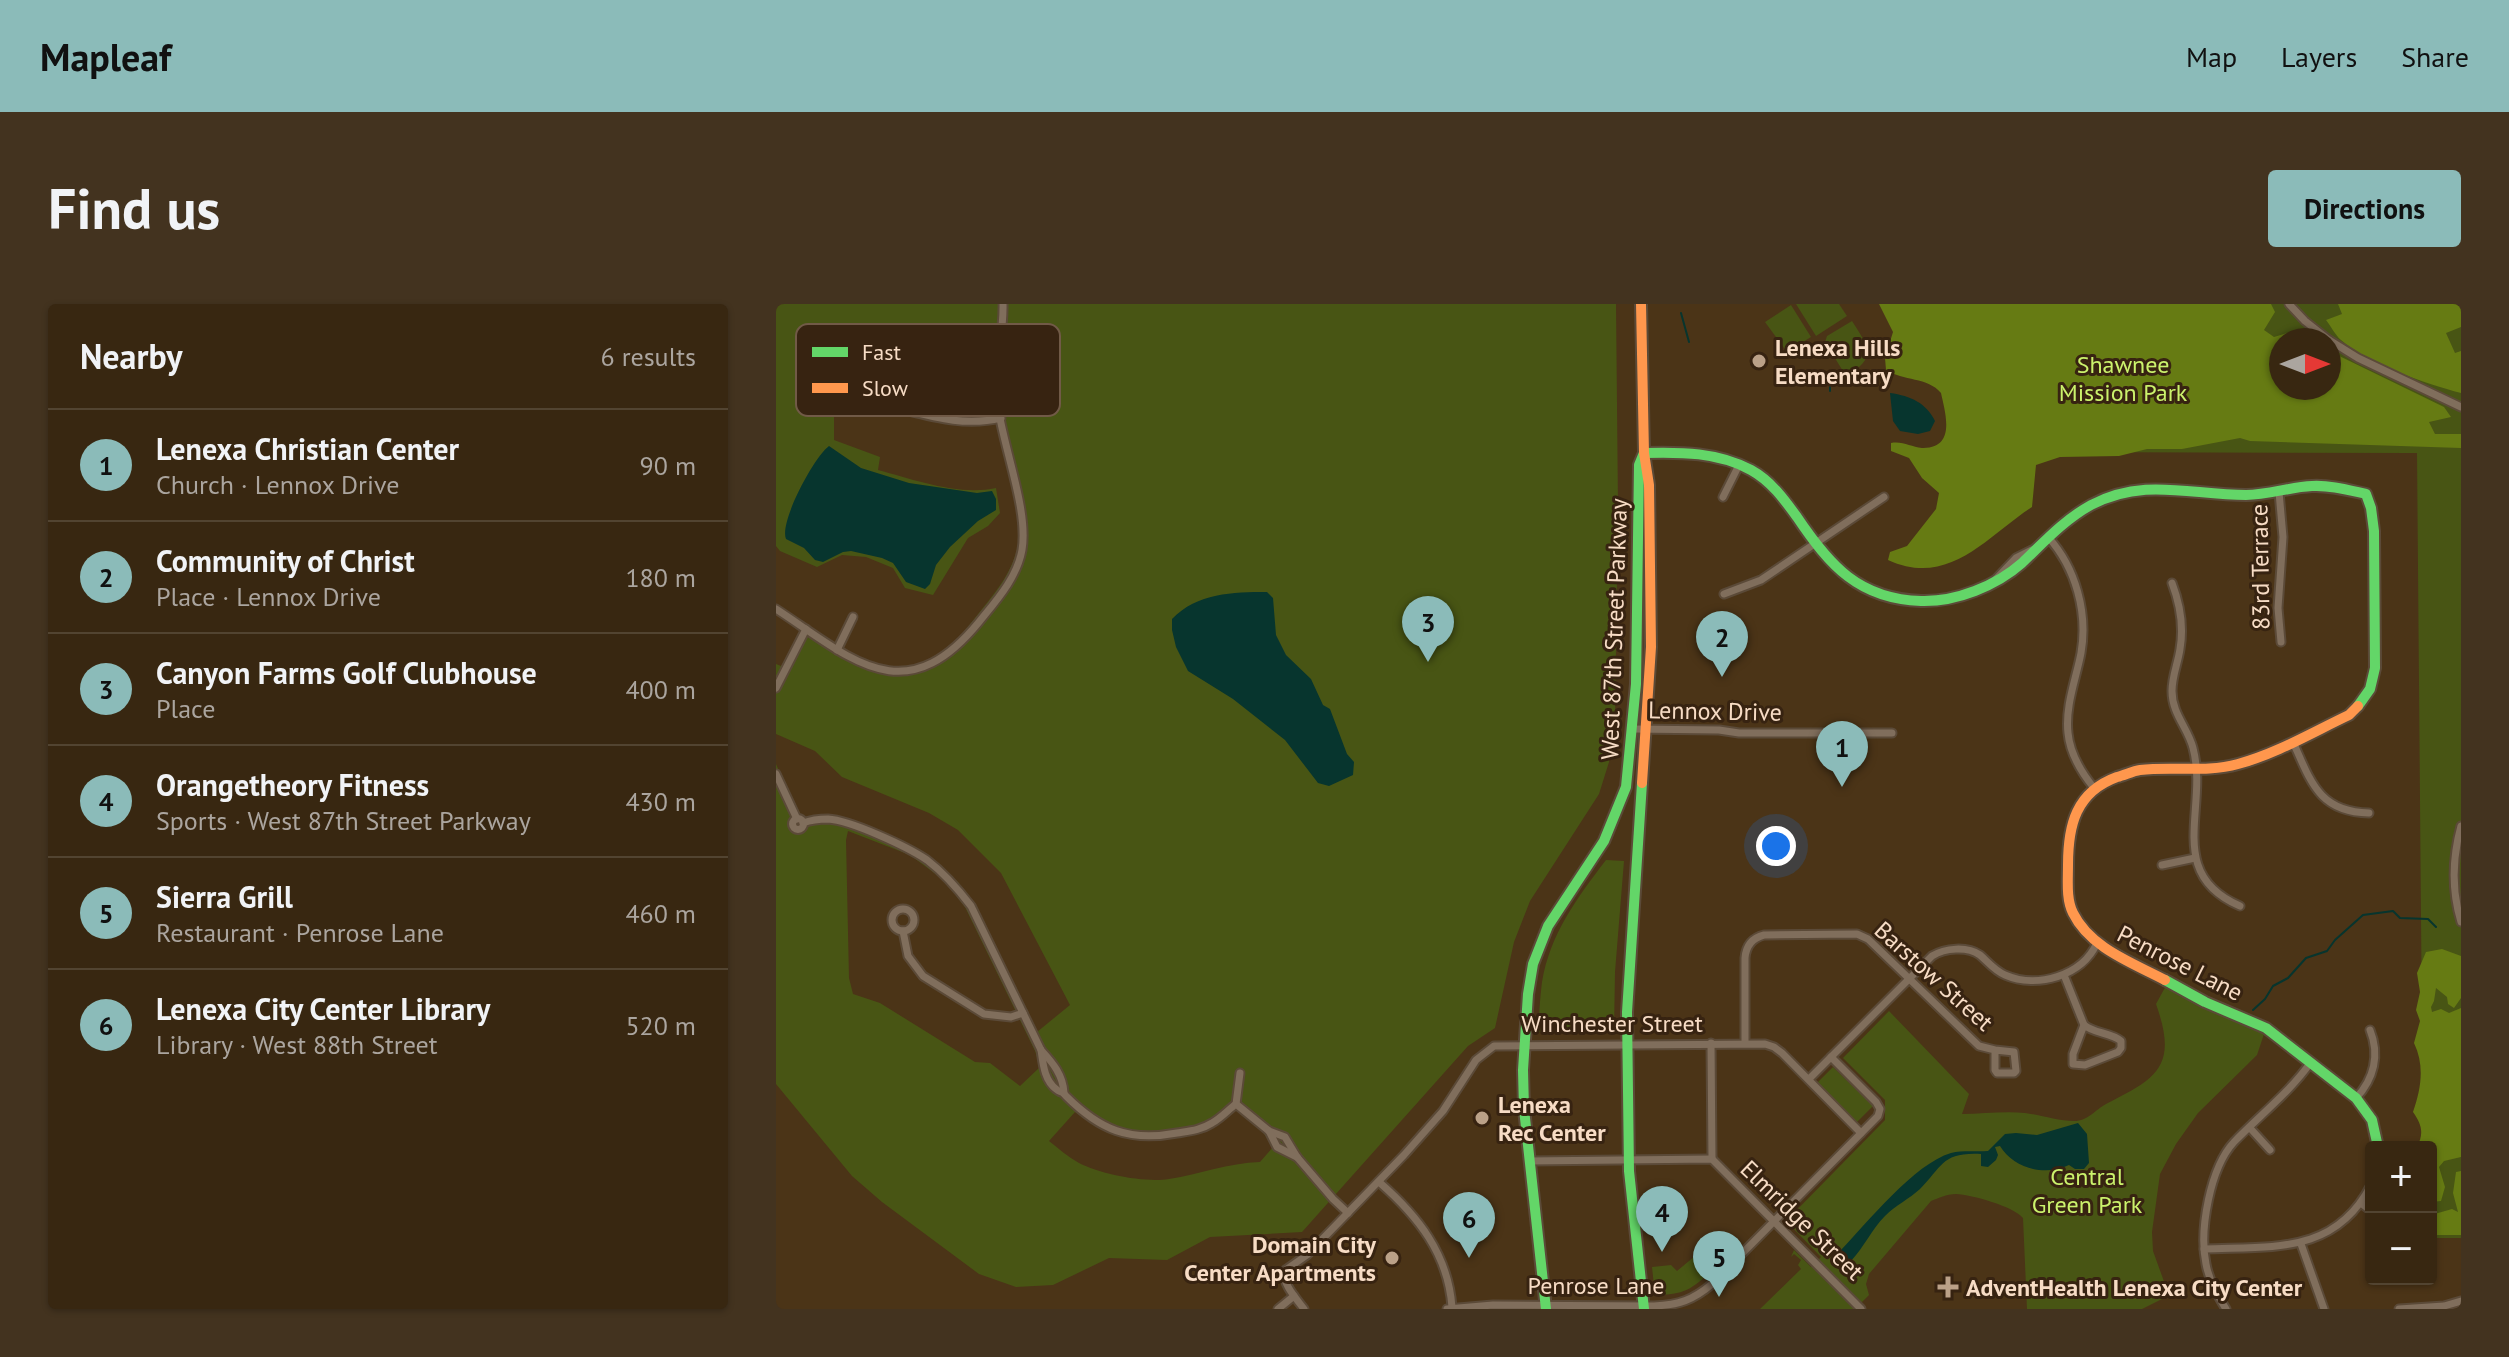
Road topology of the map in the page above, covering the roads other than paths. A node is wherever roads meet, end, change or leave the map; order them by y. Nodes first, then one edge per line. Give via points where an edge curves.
1 (1003, 304) edge
2 (1641, 304) edge
3 (2289, 304) edge
4 (1001, 324) edge
5 (2314, 328) edge
6 (2341, 347) edge
7 (2461, 407) edge
8 (931, 416) edge
9 (1001, 418) joint
10 (1644, 453) junction
11 (1739, 465) junction
12 (2279, 492) junction
13 (1723, 497) dead end
14 (1884, 497) dead end
15 (2048, 537) junction
16 (1814, 543) junction
17 (2172, 583) dead end
18 (1724, 594) dead end
19 (776, 609) edge
20 (853, 617) dead end
21 (806, 629) junction
22 (2281, 642) dead end
23 (837, 650) junction
24 (776, 688) edge
25 (1633, 729) junction
26 (1645, 729) junction
27 (1892, 733) dead end
28 (2293, 742) junction
29 (2195, 770) junction
30 (776, 774) edge
31 (2094, 788) junction
32 (2369, 813) dead end
33 (2461, 826) edge
34 (2195, 858) junction
35 (2162, 865) dead end
36 (2240, 906) dead end
37 (2461, 922) edge
38 (903, 931) dead end
39 (2097, 943) junction
40 (2064, 975) junction
41 (1909, 978) junction
42 (1023, 1013) junction
43 (2084, 1025) junction
44 (2370, 1030) dead end
45 (1745, 1042) junction
46 (1711, 1043) junction
47 (1524, 1044) junction
48 (1627, 1044) junction
49 (1995, 1050) dead end
50 (1831, 1057) junction
51 (2311, 1062) junction
52 (1240, 1073) dead end
53 (1809, 1079) junction
54 (2356, 1098) junction
55 (1236, 1104) junction
56 (2250, 1128) junction
57 (1861, 1133) junction
58 (2377, 1141) edge
59 (2270, 1150) dead end
60 (1712, 1159) junction
61 (1629, 1160) junction
62 (1529, 1161) junction
63 (1379, 1182) junction
64 (2365, 1196) edge
65 (2361, 1203) junction
66 (2365, 1206) edge
67 (1348, 1213) junction
68 (1774, 1220) junction
69 (2301, 1244) junction
70 (2204, 1249) junction
71 (1294, 1296) junction
72 (2461, 1301) edge
73 (1859, 1306) edge
74 (1546, 1307) edge
75 (1450, 1308) edge
76 (1644, 1308) edge
77 (1278, 1309) edge
78 (1304, 1309) edge
79 (2226, 1309) edge
80 (2324, 1309) edge
81 (2399, 1309) edge

1 - 4 street
2 - 10 main road, West 87th Street Parkway
3 - 5 street
6 - 7 street
8 - 9 street via 961,423
9 - 23 street via 1023,526 1022,549 1007,586 959,646 922,667 871,668
10 - 11 main road via 1700,453
10 - 25 main road, West 87th Street Parkway via 1639,465
10 - 26 main road, West 87th Street Parkway via 1651,632
11 - 13 street
11 - 16 main road via 1781,496
12 - 15 main road via 2135,490 2091,505
12 - 22 street, 83rd Terrace
12 - 28 main road via 2326,486 2366,494 2374,531 2373,679 2353,712
14 - 16 street
15 - 16 main road via 2018,567 1983,587 1930,601 1896,598 1854,583
15 - 31 street via 2064,557 2080,601 2081,651 2068,732 2074,757
16 - 18 street via 1761,580
17 - 29 street via 2182,625 2173,702 2193,747
19 - 21 street
20 - 23 street
21 - 23 street
21 - 24 street
25 - 26 street, Lennox Drive
25 - 47 main road, West 87th Street Parkway via 1626,787 1614,821 1540,942
26 - 27 street, Lennox Drive
26 - 48 main road, West 87th Street Parkway
28 - 29 main road via 2236,765
28 - 32 street via 2322,797 2340,809
29 - 31 main road via 2126,773
29 - 34 street
30 - 42 street via 800,821 847,823 908,849 957,887
31 - 39 main road, Penrose Lane via 2070,831 2068,890 2077,920
33 - 37 street via 2453,882
34 - 35 street
34 - 36 street via 2214,892
38 - 42 street via 908,956 923,976 984,1014
39 - 40 street via 2082,964
39 - 51 main road, Penrose Lane via 2205,1002 2266,1028
40 - 41 street via 2015,978 1975,952 1958,950 1938,952
40 - 43 street
41 - 45 street, Barstow Street via 1864,935 1764,935 1752,940 1745,952
41 - 49 street, Barstow Street via 1973,1041
41 - 50 street
42 - 55 street via 1054,1064 1064,1093 1100,1125 1128,1135 1165,1135 1205,1127
43 - 43 street via 2073,1064 2085,1065 2121,1048 2117,1037
44 - 54 street via 2375,1048 2372,1074
45 - 46 street, Winchester Street
45 - 53 street, Winchester Street via 1774,1047
46 - 48 street, Winchester Street
46 - 60 street
47 - 48 street, Winchester Street
47 - 62 main road, West 87th Street Parkway
47 - 63 street, Winchester Street via 1484,1052 1443,1111
48 - 61 main road, West 87th Street Parkway
50 - 53 street
50 - 57 street, Penrose Lane via 1878,1105 1878,1116
51 - 54 main road, Penrose Lane
51 - 56 street
52 - 55 street
53 - 57 street, Winchester Street
54 - 58 main road, Penrose Lane via 2373,1121
55 - 67 street via 1285,1137
56 - 59 street
56 - 70 street via 2233,1143 2215,1174
57 - 68 street, Penrose Lane
60 - 61 street, Elmridge Street
60 - 68 street, Elmridge Street
61 - 62 street, Elmridge Street
61 - 76 main road, West 87th Street Parkway
62 - 74 main road, West 87th Street Parkway
63 - 67 street, Winchester Street
63 - 75 street via 1420,1223 1436,1248 1450,1285
64 - 65 street
65 - 66 street
65 - 69 street via 2329,1232
67 - 71 street, Winchester Street via 1301,1261 1284,1271
68 - 73 street, Elmridge Street
68 - 76 street, Penrose Lane via 1694,1298
69 - 70 street
69 - 80 street
70 - 79 street via 2209,1276
71 - 77 street
71 - 78 street
72 - 81 street
74 - 75 street, Penrose Lane
74 - 76 street, Penrose Lane

